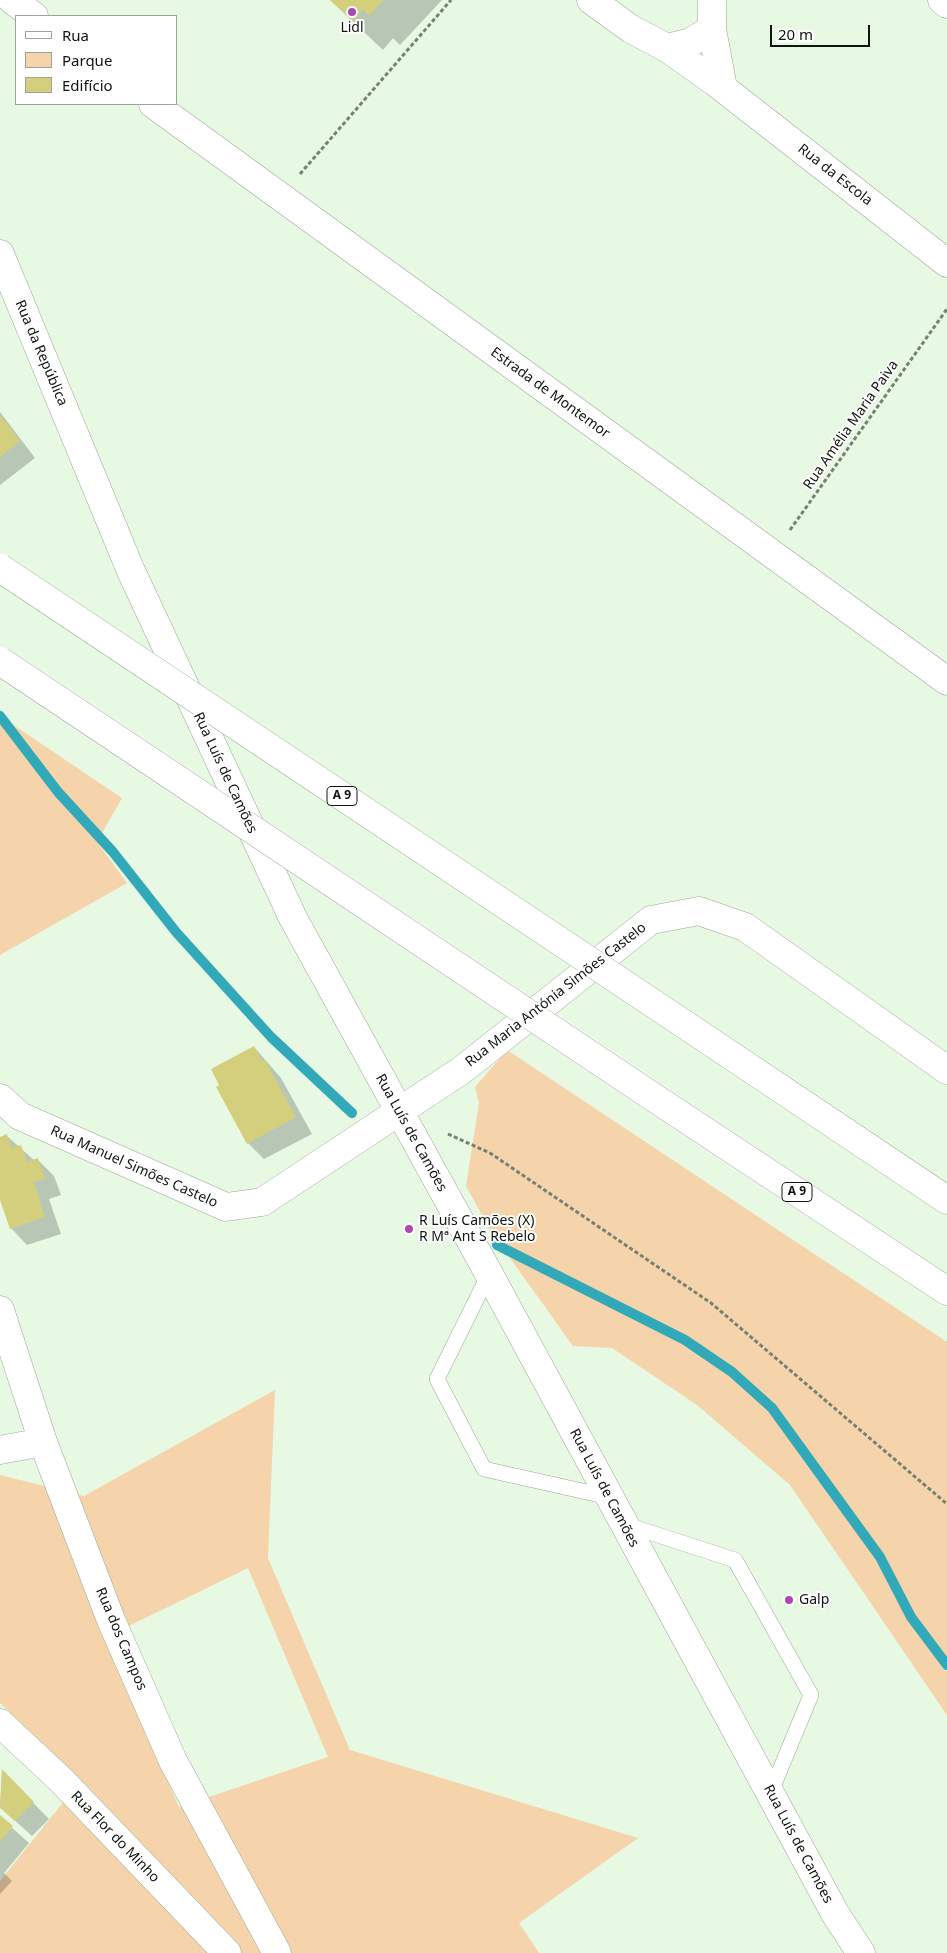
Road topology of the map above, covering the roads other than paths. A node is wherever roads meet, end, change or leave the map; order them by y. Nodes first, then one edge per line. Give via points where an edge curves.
1 (12, 0) edge
2 (590, 0) edge
3 (712, 0) edge
4 (942, 0) edge
5 (947, 4) edge
6 (33, 15) edge
7 (712, 29) junction
8 (668, 48) junction
9 (723, 88) junction
10 (154, 105) edge
11 (0, 254) edge
12 (947, 263) edge
13 (71, 425) joint
14 (0, 568) edge
15 (0, 661) edge
16 (947, 681) edge
17 (947, 1070) edge
18 (0, 1098) edge
19 (400, 1112) junction
20 (947, 1200) edge
21 (489, 1274) junction
22 (947, 1291) edge
23 (0, 1310) edge
24 (44, 1442) junction
25 (0, 1450) edge
26 (609, 1496) junction
27 (624, 1524) junction
28 (0, 1723) edge
29 (770, 1794) junction
30 (227, 1953) edge
31 (277, 1953) edge
32 (861, 1953) edge

1 - 6 main road
2 - 8 main road, Rua da Escola via 630,29
3 - 7 main road
4 - 5 main road
7 - 8 main road via 691,42
7 - 9 main road
8 - 9 main road, Rua da Escola
9 - 12 main road, Rua da Escola
10 - 16 main road, Estrada de Montemor
11 - 13 main road, Rua da República
13 - 19 main road, Rua Luís de Camões via 131,571 292,918
14 - 20 main road, A 9, bridge
15 - 22 main road, A 9, bridge
17 - 19 main road, Rua Maria Antónia Simões Castelo via 745,927 699,911 650,920 462,1070
18 - 19 main road, Rua Manuel Simões Castelo via 20,1116 226,1207 262,1202
19 - 21 main road, Rua Luís de Camões
21 - 26 main road, Rua Luís de Camões
21 - 26 lane via 438,1379 484,1469
23 - 24 main road, Rua dos Campos
24 - 25 main road
24 - 31 main road, Rua dos Campos via 111,1620 173,1761
26 - 27 main road, Rua Luís de Camões
27 - 29 main road, Rua Luís de Camões
27 - 29 lane via 735,1560 811,1695
28 - 30 main road, Rua Flor do Minho via 62,1782
29 - 32 main road, Rua Luís de Camões via 836,1915

